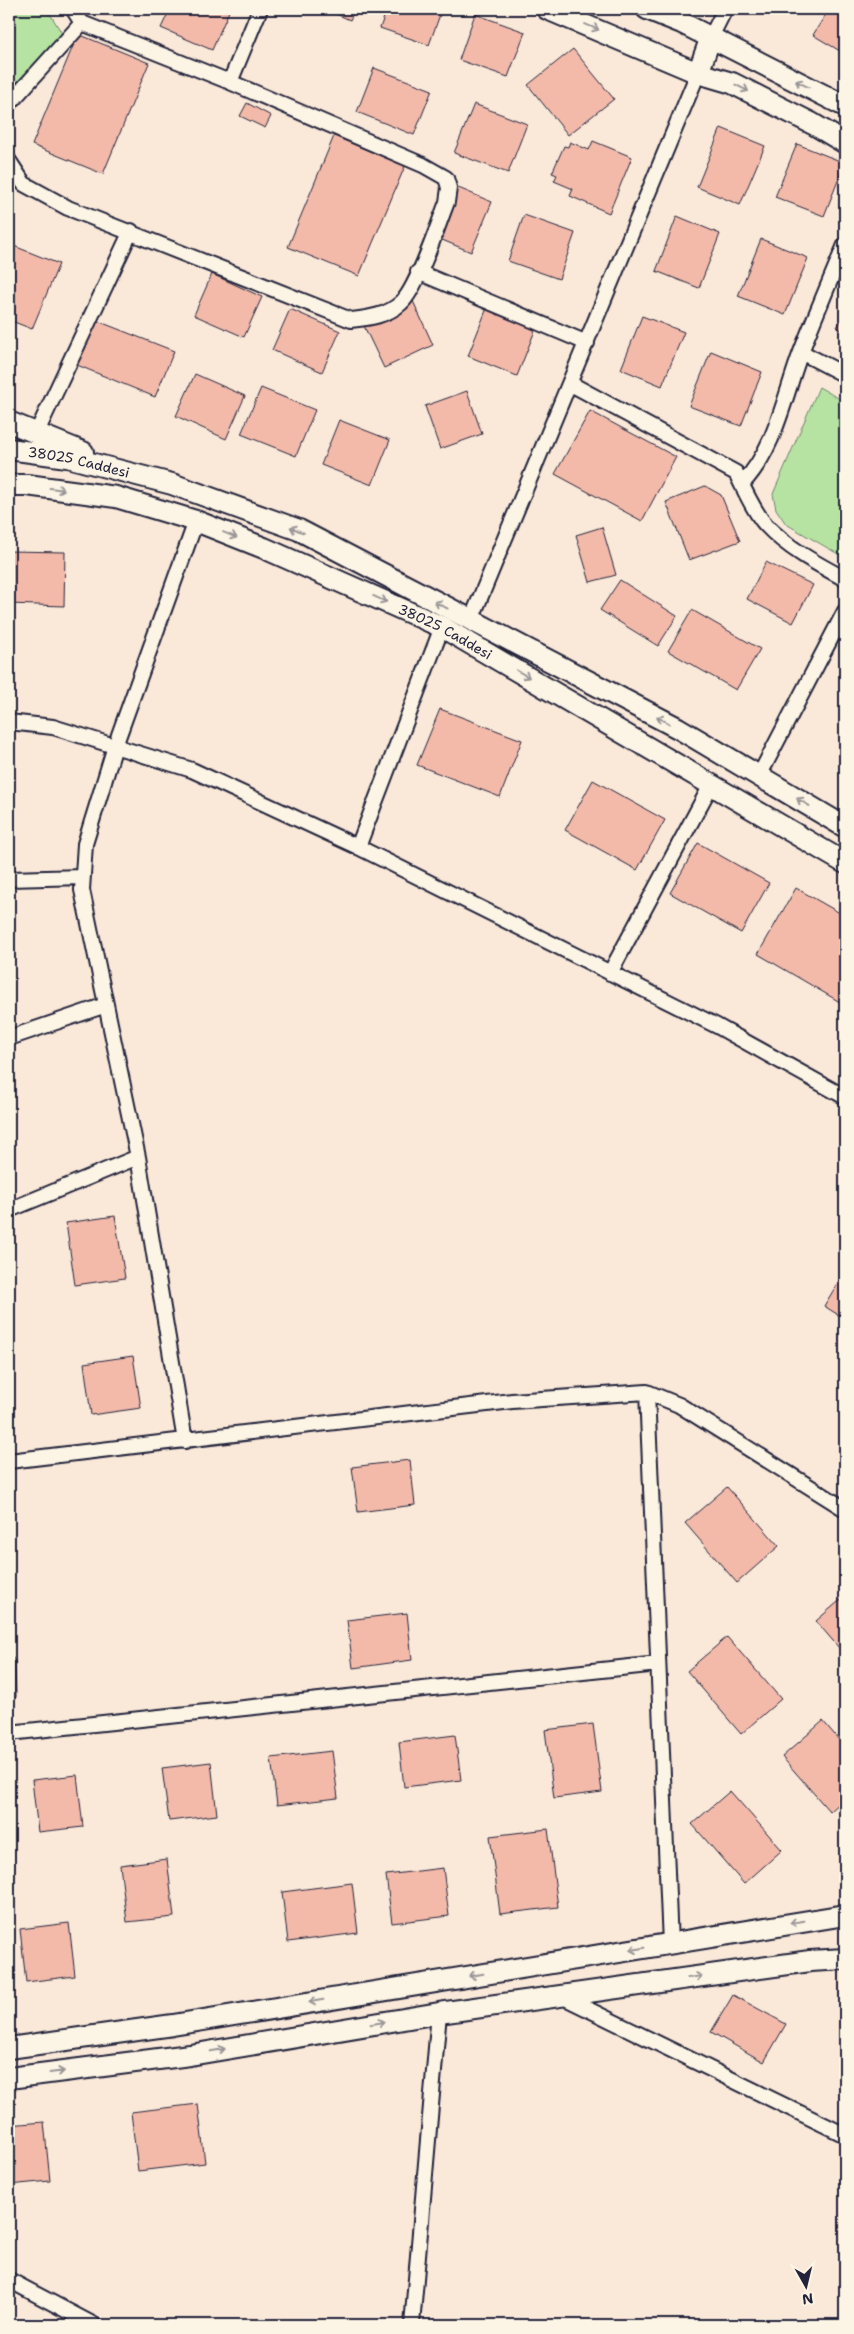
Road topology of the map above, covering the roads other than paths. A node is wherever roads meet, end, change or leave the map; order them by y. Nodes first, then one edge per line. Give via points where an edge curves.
1 (73, 9) edge
2 (260, 9) edge
3 (547, 9) edge
4 (647, 9) edge
5 (724, 9) edge
6 (82, 23) junction
7 (711, 37) junction
8 (698, 73) junction
9 (230, 82) junction
10 (9, 104) edge
11 (845, 106) edge
12 (845, 143) edge
13 (9, 161) edge
14 (131, 232) junction
15 (845, 245) edge
16 (418, 272) junction
17 (587, 343) junction
18 (801, 352) junction
19 (845, 375) edge
20 (571, 384) junction
21 (9, 422) edge
22 (37, 432) junction
23 (9, 449) edge
24 (135, 474) junction
25 (742, 484) junction
26 (9, 485) edge
27 (196, 521) junction
28 (845, 579) edge
29 (845, 611) edge
30 (471, 620) junction
31 (442, 627) junction
32 (9, 722) edge
33 (115, 746) junction
34 (759, 776) junction
35 (711, 785) junction
36 (845, 827) edge
37 (358, 847) junction
38 (845, 863) edge
39 (83, 877) junction
40 (9, 879) edge
41 (610, 973) junction
42 (106, 1005) junction
43 (9, 1038) edge
44 (845, 1097) edge
45 (138, 1157) junction
46 (9, 1210) edge
47 (647, 1392) junction
48 (185, 1441) junction
49 (9, 1461) edge
50 (845, 1510) edge
51 (658, 1664) junction
52 (9, 1733) edge
53 (845, 1915) edge
54 (670, 1944) junction
55 (845, 1959) edge
56 (560, 1996) junction
57 (439, 2013) junction
58 (9, 2048) edge
59 (9, 2078) edge
60 (845, 2135) edge
61 (9, 2280) edge
62 (94, 2325) edge
63 (412, 2325) edge

1 - 6 street
2 - 9 street
3 -> 8 street
4 - 7 street
5 - 7 street
6 - 9 street
6 - 10 street
7 - 8 street
11 -> 7 street
8 -> 12 street via 732,83
8 - 17 street
9 - 16 street via 446,178 449,188 447,202
13 - 14 street via 24,184 68,208
14 - 16 street via 350,320 387,312 401,303
14 - 22 street
15 - 18 street
16 - 17 street
17 - 20 street
18 - 19 street
18 - 25 street via 770,444 755,470
20 - 25 street via 736,473
20 - 30 street
21 - 22 street
22 - 24 street
23 - 24 street, 38025 Caddesi via 67,457
30 -> 24 street, 38025 Caddesi via 299,530
25 - 28 street via 765,524 806,558
26 -> 27 street, 38025 Caddesi via 116,497
27 -> 31 street, 38025 Caddesi
27 - 33 street
29 - 34 street
34 -> 30 street, 38025 Caddesi via 678,728
31 -> 35 street, 38025 Caddesi
31 - 37 street
32 - 33 street via 53,727
33 - 37 street via 192,770
33 - 39 street via 84,844
36 -> 34 street, 38025 Caddesi
35 - 38 street, 38025 Caddesi
35 - 41 street
37 - 41 street
39 - 40 street
39 - 42 street via 82,890
41 - 44 street via 717,1026
42 - 43 street
42 - 45 street
45 - 46 street
45 - 48 street
47 - 48 street via 512,1401
47 - 50 street via 679,1405
47 - 51 street
48 - 49 street
51 - 52 street
51 - 54 street
53 -> 54 street
54 -> 58 street via 173,2025
56 -> 55 street via 810,1961
56 - 57 street
56 - 60 street
59 -> 57 street via 190,2055
57 - 63 street
61 - 62 street

